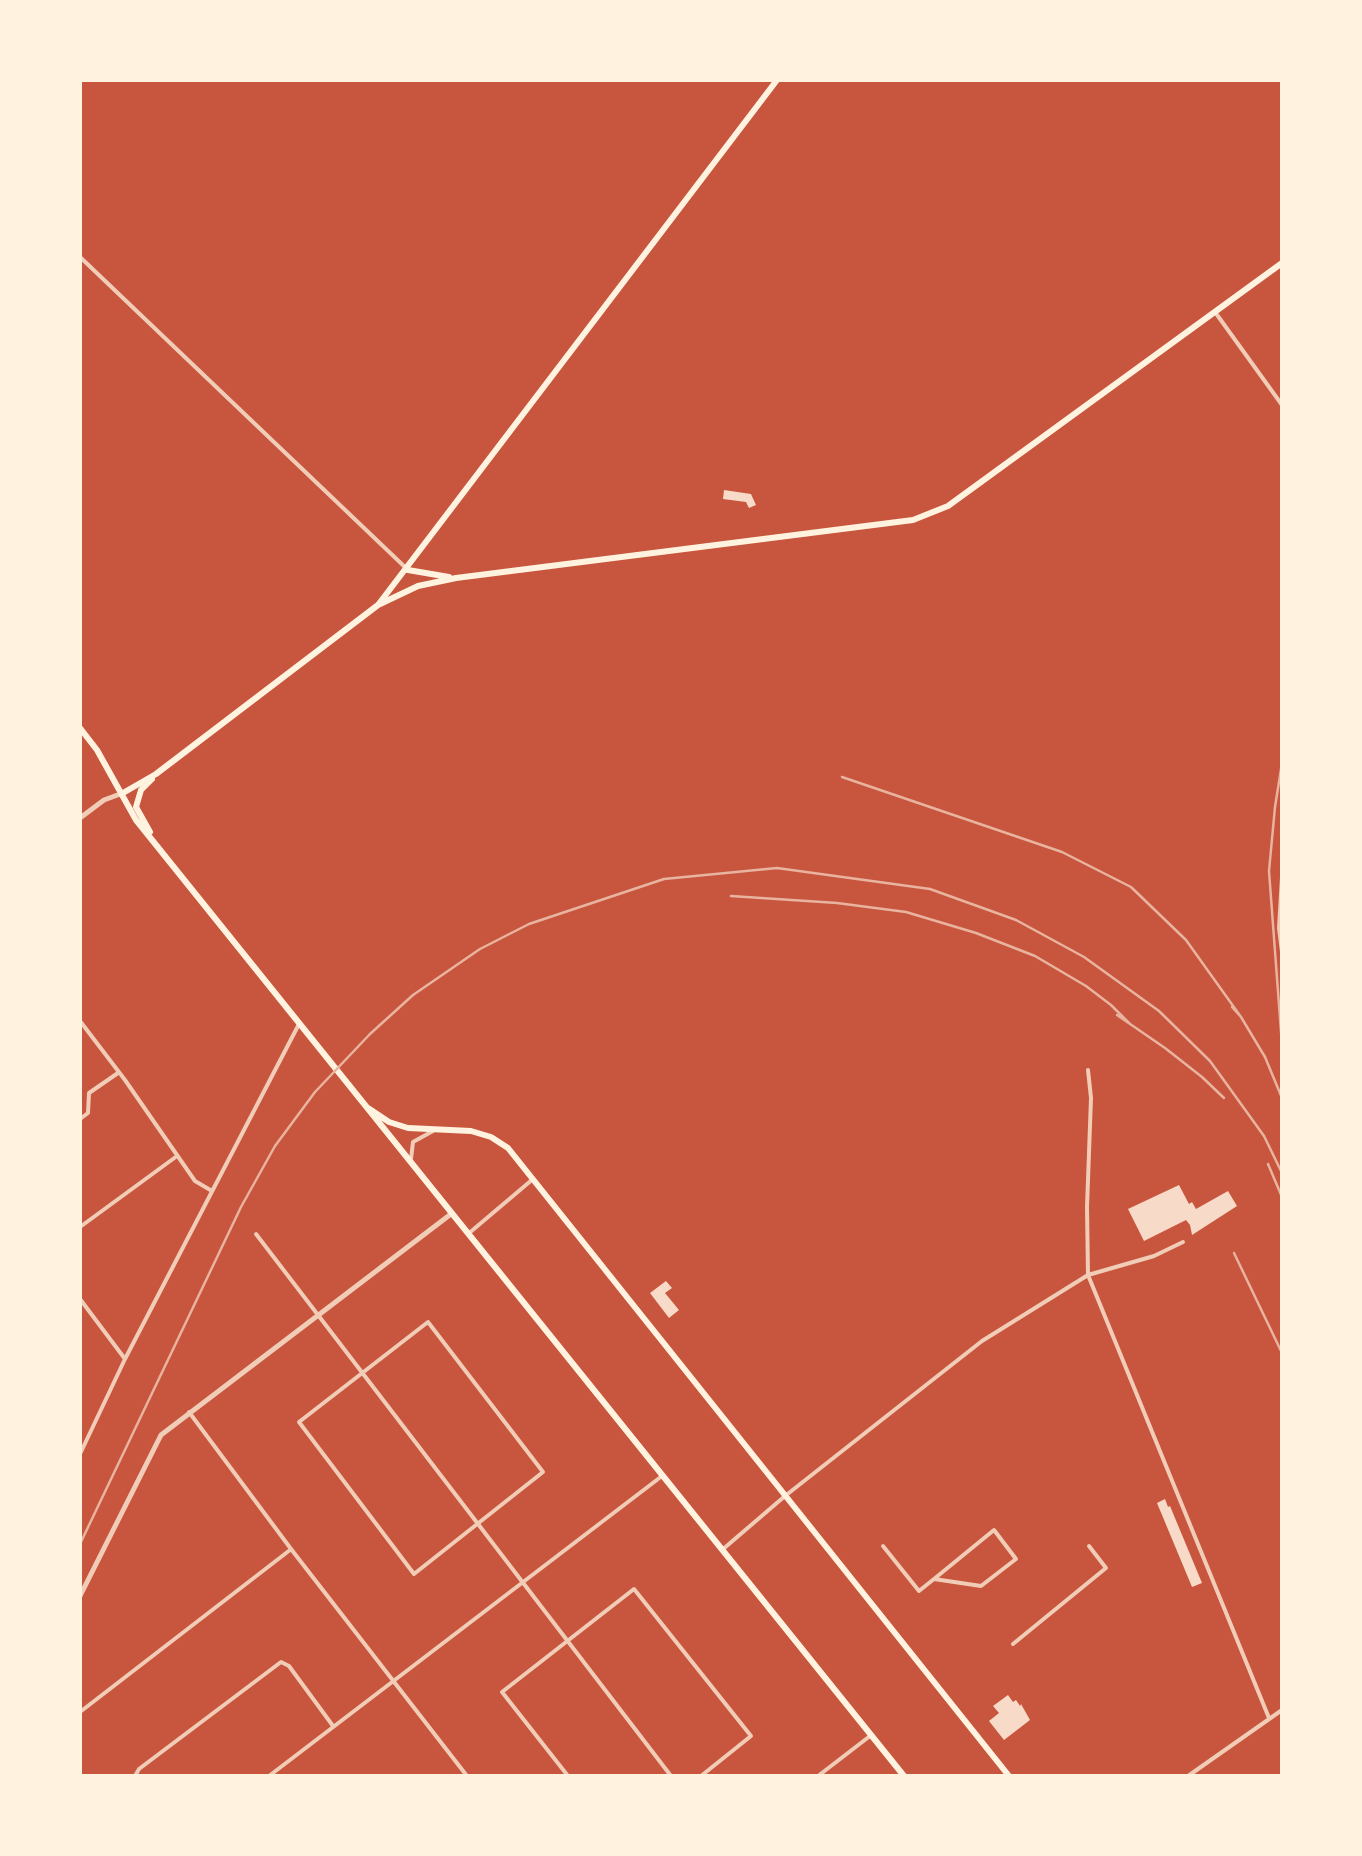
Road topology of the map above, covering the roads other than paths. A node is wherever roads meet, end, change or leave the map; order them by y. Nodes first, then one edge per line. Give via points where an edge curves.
1 (777, 80) edge
2 (80, 256) edge
3 (1282, 263) edge
4 (1216, 312) junction
5 (1282, 405) edge
6 (407, 569) junction
7 (456, 578) junction
8 (378, 605) junction
9 (80, 728) edge
10 (156, 774) junction
11 (123, 793) junction
12 (80, 818) edge
13 (162, 853) junction
14 (1282, 877) edge
15 (1282, 952) edge
16 (80, 1022) edge
17 (299, 1024) junction
18 (1088, 1070) dead end
19 (119, 1072) junction
20 (362, 1104) junction
21 (80, 1119) edge
22 (438, 1129) junction
23 (178, 1156) junction
24 (411, 1164) junction
25 (532, 1179) junction
26 (212, 1192) junction
27 (450, 1214) junction
28 (80, 1227) edge
29 (256, 1234) dead end
30 (468, 1234) junction
31 (1183, 1242) dead end
32 (1088, 1275) junction
33 (80, 1299) edge
34 (319, 1316) junction
35 (126, 1359) junction
36 (362, 1372) junction
37 (190, 1412) junction
38 (80, 1453) edge
39 (662, 1476) junction
40 (786, 1496) junction
41 (479, 1524) junction
42 (883, 1546) dead end
43 (1089, 1546) dead end
44 (292, 1549) junction
45 (722, 1550) junction
46 (934, 1579) junction
47 (523, 1582) junction
48 (80, 1596) edge
49 (568, 1640) junction
50 (1012, 1644) dead end
51 (393, 1680) junction
52 (1282, 1710) edge
53 (80, 1712) edge
54 (1270, 1718) junction
55 (333, 1726) junction
56 (871, 1735) junction
57 (135, 1776) edge
58 (269, 1776) edge
59 (467, 1776) edge
60 (568, 1776) edge
61 (672, 1776) edge
62 (701, 1776) edge
63 (818, 1776) edge
64 (904, 1776) edge
65 (1009, 1776) edge
66 (1188, 1776) edge

1 - 6 main road
2 - 6 street
3 - 4 main road
4 - 5 street
4 - 7 main road via 948,506 913,520
6 - 7 main road
6 - 8 main road
7 - 8 main road
8 - 10 main road
9 - 11 main road
10 - 11 main road
10 - 13 main road via 136,807
11 - 12 street
11 - 13 main road
13 - 17 main road
14 - 15 street
16 - 19 street
17 - 20 main road
17 - 26 street
18 - 32 street
19 - 21 street via 89,1093 88,1113
19 - 23 street
20 - 22 main road via 389,1122
20 - 24 main road
22 - 24 street via 413,1142
22 - 25 main road via 492,1137
23 - 26 street
23 - 28 street
24 - 27 main road
25 - 30 street
25 - 40 main road
26 - 35 street
27 - 30 main road
27 - 34 street
29 - 34 street
30 - 39 main road
31 - 32 street
32 - 40 street via 982,1341
32 - 54 street
33 - 35 street
34 - 36 street
34 - 37 street
35 - 38 street
36 - 41 street
36 - 41 street via 299,1422 414,1574
36 - 41 street via 428,1322 478,1384 543,1472
37 - 44 street
37 - 48 street via 161,1435
39 - 45 main road
39 - 47 street
40 - 45 street
40 - 65 main road
41 - 47 street
42 - 46 street via 919,1590
43 - 50 street via 1106,1568
44 - 51 street
44 - 53 street
45 - 56 main road
46 - 46 street via 994,1530 1016,1559 982,1586
47 - 49 street
47 - 51 street
49 - 60 street via 502,1692
49 - 61 street
49 - 62 street via 634,1589 751,1736
51 - 55 street
51 - 59 street
52 - 54 street
54 - 66 street
55 - 57 street via 281,1662
55 - 58 street
56 - 63 street
56 - 64 main road

